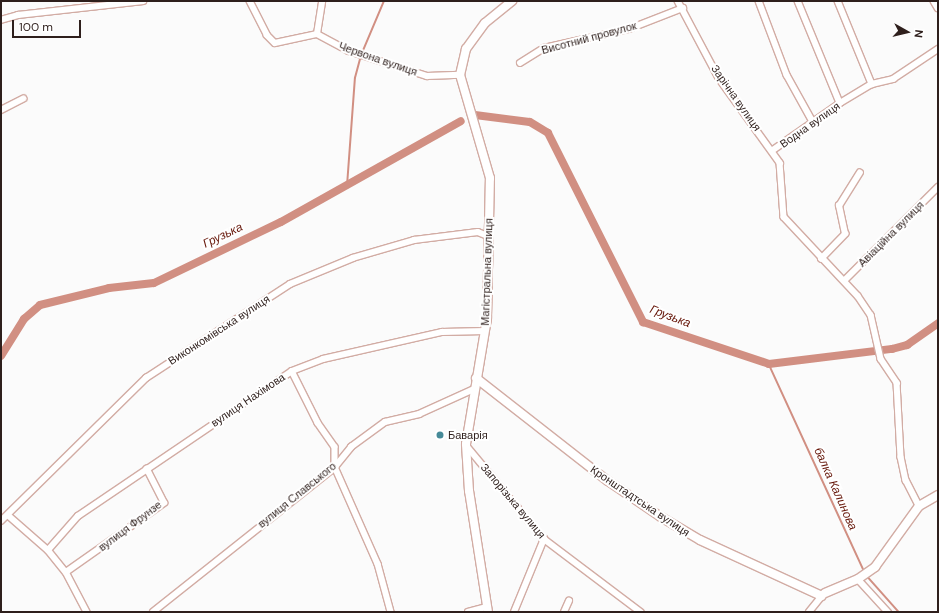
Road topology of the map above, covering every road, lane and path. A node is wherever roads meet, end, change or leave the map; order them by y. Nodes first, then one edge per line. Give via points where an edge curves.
1 (143, 1) edge
2 (250, 1) edge
3 (322, 1) edge
4 (512, 1) edge
5 (678, 1) edge
6 (759, 1) edge
7 (798, 1) edge
8 (838, 1) edge
9 (934, 1) edge
10 (938, 7) edge
11 (683, 8) junction
12 (1, 20) edge
13 (317, 34) junction
14 (938, 49) edge
15 (520, 62) dead end
16 (460, 75) junction
17 (872, 84) junction
18 (23, 99) dead end
19 (840, 103) junction
20 (1, 110) edge
21 (813, 122) junction
22 (773, 150) junction
23 (860, 173) dead end
24 (938, 187) edge
25 (488, 236) junction
26 (821, 259) junction
27 (844, 282) junction
28 (485, 331) junction
29 (292, 370) junction
30 (476, 378) junction
31 (487, 386) junction
32 (474, 389) junction
33 (466, 444) junction
34 (335, 467) junction
35 (147, 469) junction
36 (938, 495) edge
37 (919, 506) junction
38 (8, 515) junction
39 (1, 521) edge
40 (544, 539) junction
41 (48, 550) junction
42 (66, 572) junction
43 (858, 579) junction
44 (823, 594) junction
45 (570, 601) dead end
46 (488, 609) edge
47 (87, 612) edge
48 (153, 612) edge
49 (391, 612) edge
50 (468, 612) edge
51 (514, 612) edge
52 (564, 612) edge
53 (641, 612) edge
54 (809, 612) edge
55 (888, 612) edge

1 - 12 street via 18,15
2 - 13 street via 267,35 275,42
3 - 13 street
4 - 16 main road, Магістральна вулиця via 485,23 466,49
5 - 11 street, Зарічна вулиця
6 - 21 street via 787,76
7 - 19 street
8 - 17 street
9 - 10 street
11 - 15 street, Висотний провулок via 629,29 544,48
11 - 22 street, Зарічна вулиця via 719,78
13 - 16 street, Червона вулиця via 349,51 427,76
14 - 17 street, Водна вулиця via 893,78
16 - 25 main road, Магістральна вулиця via 466,104 487,160
17 - 19 street, Водна вулиця
18 - 20 street
19 - 21 street, Водна вулиця
21 - 22 street, Водна вулиця
22 - 26 street, Водна вулиця via 784,182 784,217
23 - 26 street via 839,206 845,234
24 - 27 street, Авіаційна вулиця
25 - 28 main road, Магістральна вулиця
25 - 38 street, Виконкомівська вулиця via 478,232 414,240 353,258 290,284 146,378
26 - 27 street, Водна вулиця
27 - 37 street, Водна вулиця via 871,315 880,351 897,383 901,457 906,480
28 - 29 street, вулиця Нахімова via 442,332 322,359
28 - 30 main road, Магістральна вулиця
29 - 34 street via 318,423 335,447
29 - 35 street, вулиця Нахімова
30 - 31 main road, Кронштадтська вулиця
30 - 32 main road, Магістральна вулиця
31 - 32 main road
31 - 44 main road, Кронштадтська вулиця via 608,482 661,517 700,540
32 - 33 main road, Магістральна вулиця
32 - 34 street, вулиця Славського via 419,414 385,422 350,447
33 - 40 street, Запорізька вулиця
33 - 46 main road, Магістральна вулиця via 469,491
34 - 48 street, вулиця Славського
34 - 49 street via 378,564
35 - 41 street, вулиця Нахімова via 78,516
35 - 42 street, вулиця Фрунзе via 164,502
36 - 37 main road
37 - 43 main road via 875,567
38 - 39 street, Виконкомівська вулиця
38 - 41 street
40 - 51 street
40 - 53 street, Запорізька вулиця
41 - 42 street
42 - 47 street
43 - 44 main road
43 - 55 street
44 - 54 street
45 - 52 street
46 - 50 street

